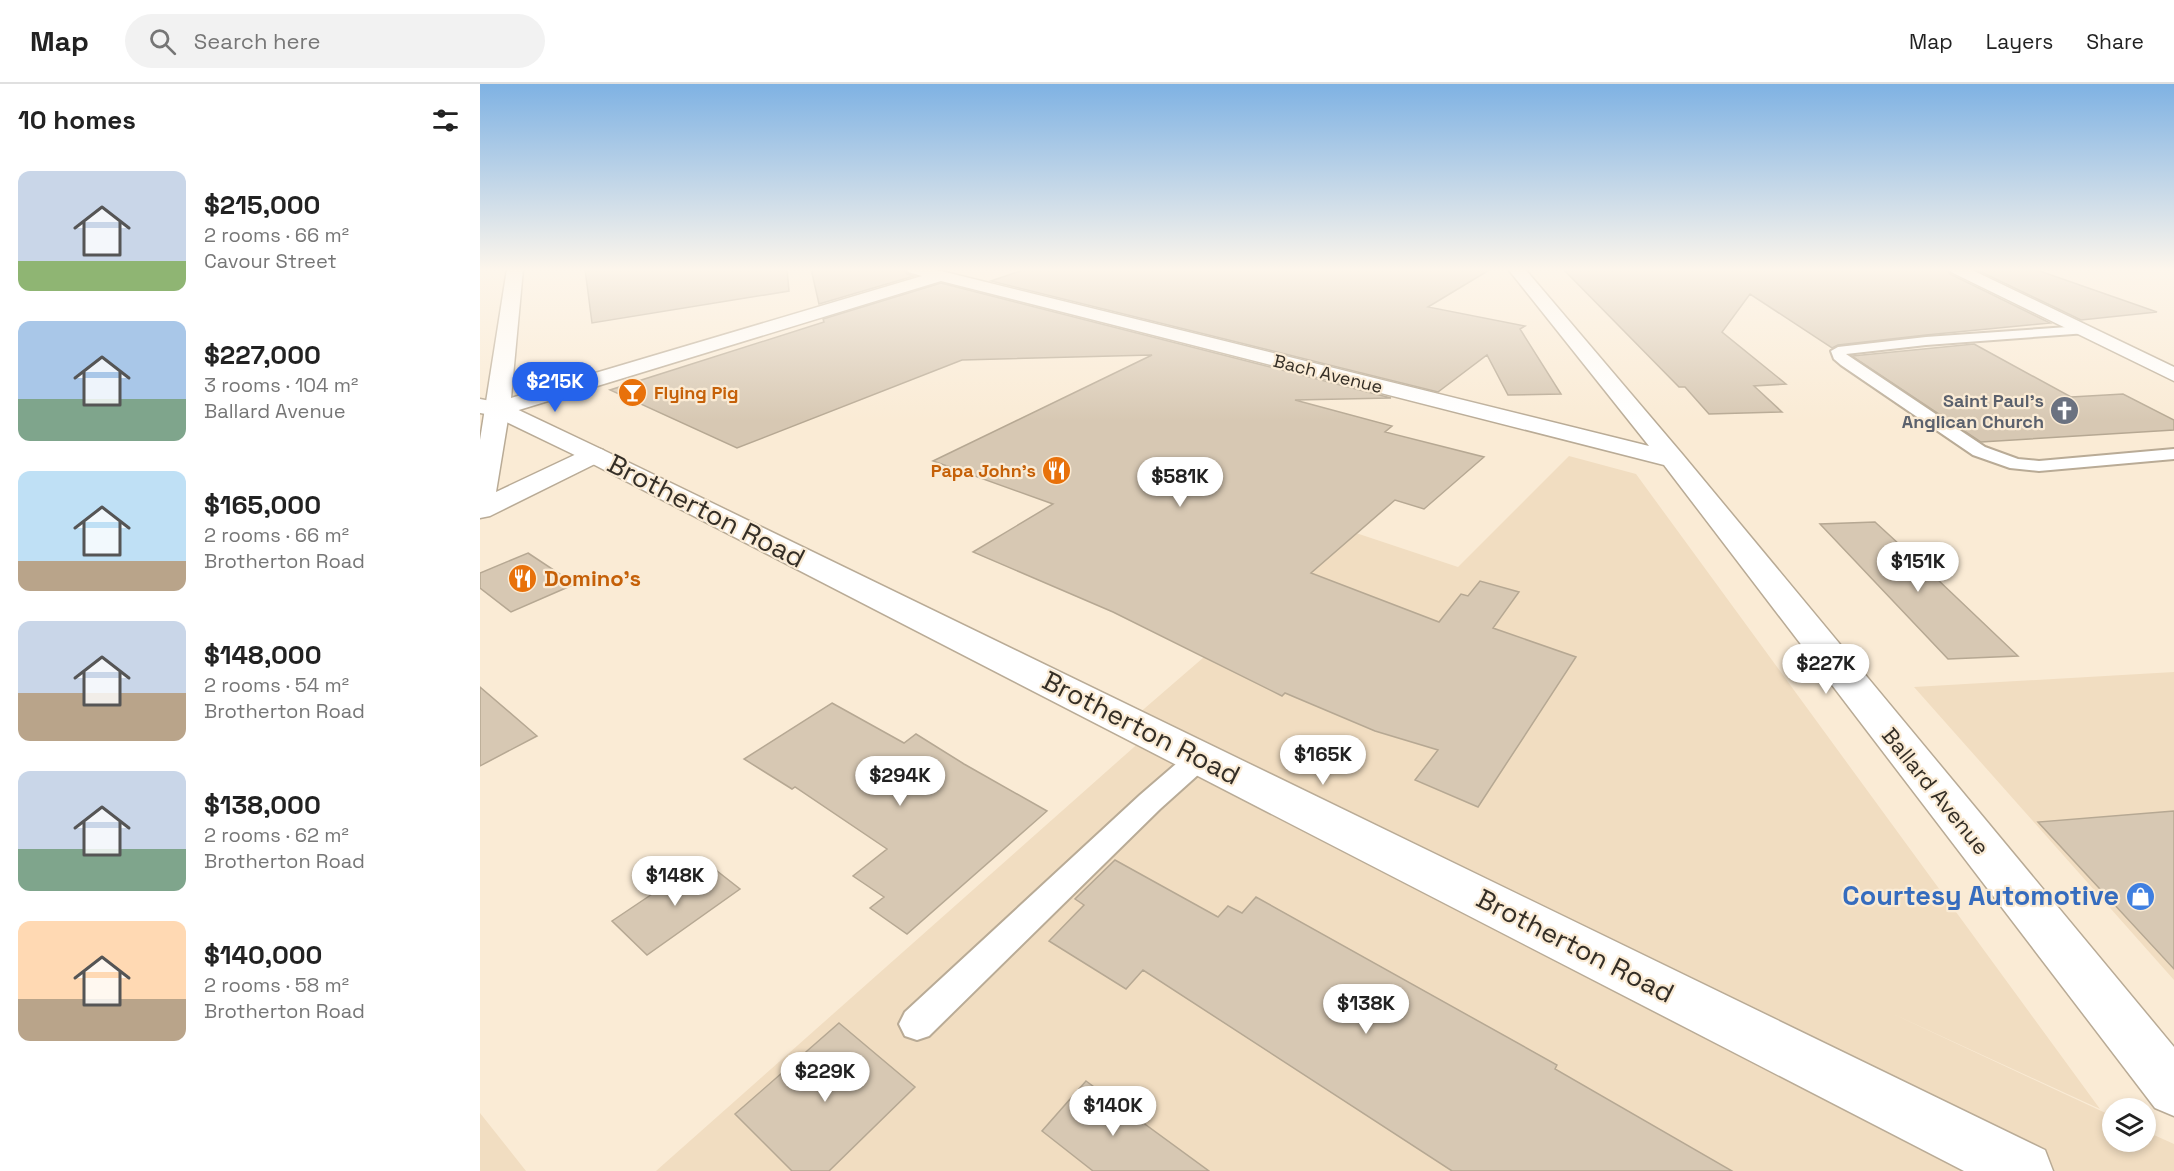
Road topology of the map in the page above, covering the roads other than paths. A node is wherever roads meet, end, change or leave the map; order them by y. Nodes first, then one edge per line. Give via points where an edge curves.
1 (505, 320) edge
2 (789, 320) edge
3 (1114, 320) edge
4 (1558, 320) edge
5 (2061, 320) edge
6 (2082, 330) junction
7 (2174, 375) edge
8 (489, 407) edge
9 (2174, 454) edge
10 (594, 455) junction
11 (1674, 460) junction
12 (480, 508) edge
13 (1200, 758) junction
14 (917, 1024) dead end
15 (2174, 1089) edge
16 (2024, 1171) edge

1 - 8 street
2 - 8 street
3 - 11 street, Bach Avenue
4 - 11 street, Ballard Avenue
5 - 6 street
6 - 7 street
6 - 9 lane via 1838,351 1846,362 1937,424 1978,450 2016,464 2039,466
8 - 10 street, Brotherton Road
8 - 12 street
10 - 12 street
10 - 13 street, Brotherton Road
11 - 15 street, Ballard Avenue
13 - 14 lane
13 - 16 street, Brotherton Road

